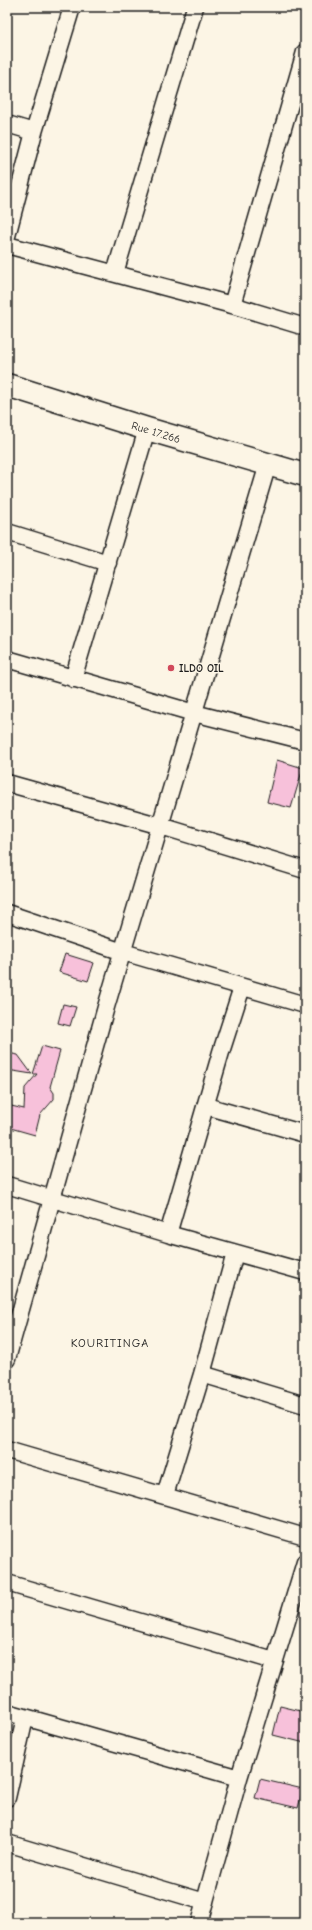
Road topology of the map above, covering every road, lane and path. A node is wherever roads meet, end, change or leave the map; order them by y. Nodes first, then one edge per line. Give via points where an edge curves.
1 (72, 7) edge
2 (195, 7) edge
3 (305, 52) edge
4 (7, 124) edge
5 (34, 132) junction
6 (7, 236) edge
7 (7, 245) edge
8 (115, 273) junction
9 (232, 305) junction
10 (305, 327) edge
11 (7, 385) edge
12 (147, 429) junction
13 (268, 464) junction
14 (305, 475) edge
15 (7, 532) edge
16 (108, 563) junction
17 (7, 659) edge
18 (73, 678) junction
19 (194, 713) junction
20 (305, 741) edge
21 (7, 783) edge
22 (161, 826) junction
23 (305, 870) edge
24 (7, 913) edge
25 (123, 952) junction
26 (242, 987) junction
27 (305, 1005) edge
28 (206, 1106) junction
29 (305, 1134) edge
30 (7, 1185) edge
31 (51, 1199) junction
32 (168, 1234) junction
33 (235, 1253) junction
34 (305, 1272) edge
35 (7, 1359) edge
36 (202, 1374) junction
37 (305, 1404) edge
38 (7, 1450) edge
39 (165, 1495) junction
40 (305, 1537) edge
41 (305, 1562) edge
42 (7, 1583) edge
43 (274, 1661) junction
44 (7, 1712) edge
45 (25, 1718) junction
46 (239, 1778) junction
47 (7, 1798) edge
48 (7, 1843) edge
49 (205, 1902) junction
50 (199, 1923) edge

1 - 5 street
2 - 8 street
3 - 9 street
4 - 5 street
5 - 6 street
7 - 8 street
8 - 9 street
9 - 10 street
11 - 12 main road, Rue 17.266
12 - 13 main road, Rue 17.266
12 - 16 street
13 - 14 main road, Rue 17.266
13 - 19 street
15 - 16 street
16 - 18 street
17 - 18 street
18 - 19 street
19 - 20 street
19 - 22 street
21 - 22 street
22 - 23 street
22 - 25 street
24 - 25 street
25 - 26 street
25 - 31 street
26 - 27 street
26 - 28 street
28 - 29 street
28 - 32 street
30 - 31 street
31 - 32 street
31 - 35 street
32 - 33 street
33 - 34 street
33 - 36 street
36 - 37 street
36 - 39 street
38 - 39 street
39 - 40 street
41 - 43 street
42 - 43 street
43 - 46 street
44 - 45 street
45 - 46 street
45 - 47 street
46 - 49 street
48 - 49 street
49 - 50 street

